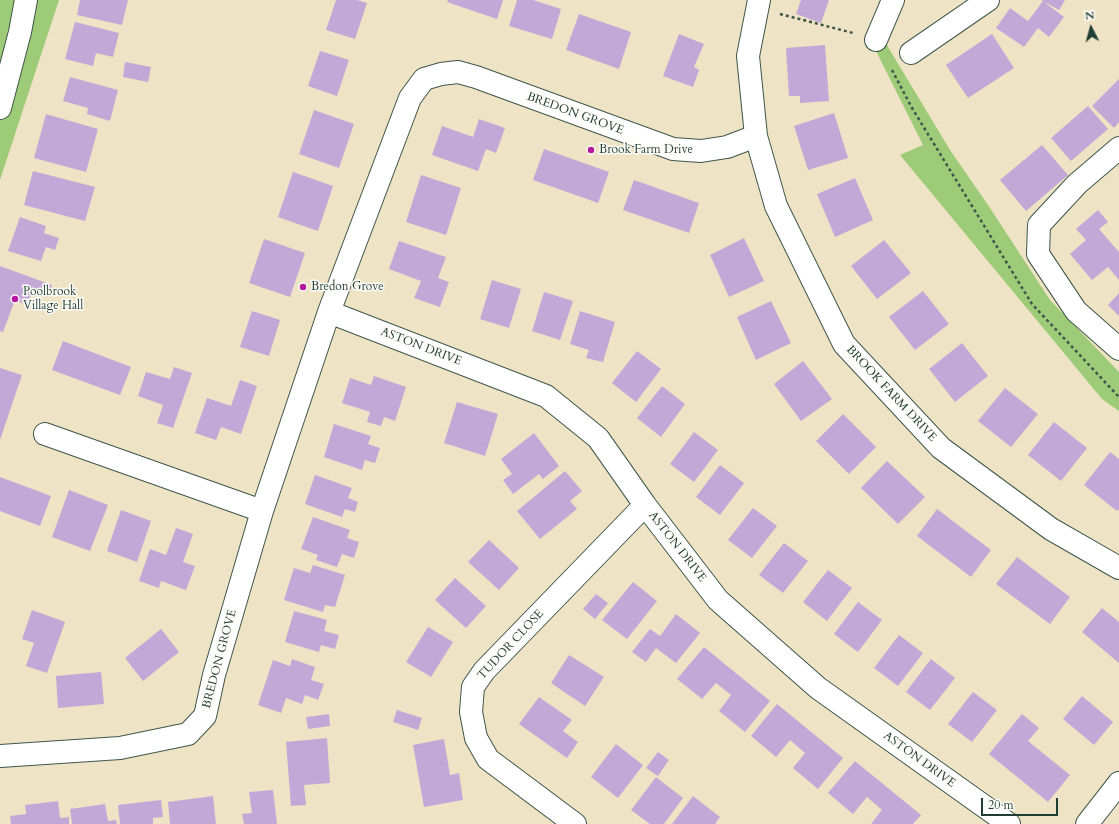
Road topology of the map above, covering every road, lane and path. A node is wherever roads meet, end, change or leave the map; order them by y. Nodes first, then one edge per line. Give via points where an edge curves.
1 (26, 0) edge
2 (893, 0) edge
3 (988, 0) edge
4 (758, 4) edge
5 (876, 40) junction
6 (911, 53) dead end
7 (0, 108) edge
8 (756, 136) junction
9 (1119, 148) edge
10 (329, 312) junction
11 (1119, 349) edge
12 (1119, 397) edge
13 (45, 434) dead end
14 (645, 505) junction
15 (262, 511) junction
16 (1119, 568) edge
17 (0, 756) edge
18 (1119, 782) edge
19 (575, 824) edge
20 (1009, 824) edge
21 (1087, 824) edge

1 - 7 street
2 - 5 street
3 - 6 street
4 - 5 path
4 - 8 street, BROOK FARM DRIVE via 748,56
5 - 12 path via 912,108 1032,304
8 - 10 street, BREDON GROVE via 714,150 701,152 673,149 476,77 458,72 424,79 410,98
8 - 16 street, BROOK FARM DRIVE via 776,206 844,344 941,448 1051,529
9 - 11 street via 1077,184 1039,225 1038,254 1076,311
10 - 14 street, ASTON DRIVE via 546,396 598,438
10 - 15 street, BREDON GROVE
13 - 15 street
14 - 19 street, TUDOR CLOSE via 484,671 473,687 471,712 476,738 488,759
14 - 20 street, ASTON DRIVE via 718,600 747,626 818,688
15 - 17 street, BREDON GROVE via 214,675 205,716 188,734 120,748
18 - 21 street

